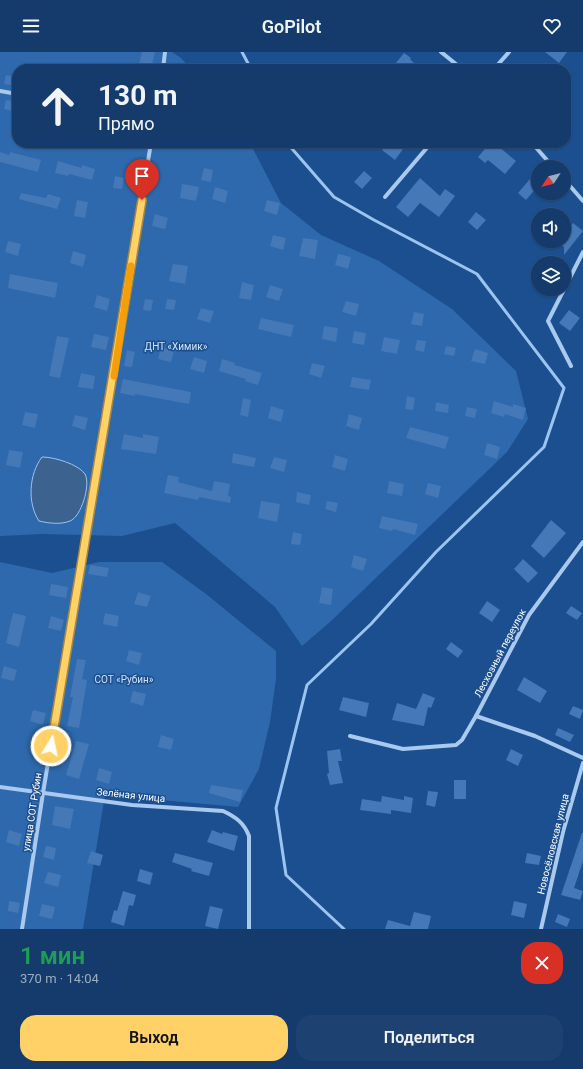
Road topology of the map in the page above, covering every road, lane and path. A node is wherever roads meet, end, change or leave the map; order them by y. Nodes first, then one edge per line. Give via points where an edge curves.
1 (165, 52) edge
2 (441, 52) edge
3 (509, 52) edge
4 (164, 64) edge
5 (456, 64) edge
6 (498, 64) edge
7 (0, 91) edge
8 (12, 93) edge
9 (150, 148) edge
10 (427, 148) edge
11 (536, 148) edge
12 (547, 160) edge
13 (571, 187) edge
14 (385, 197) dead end
15 (583, 201) edge
16 (583, 252) edge
17 (571, 366) dead end
18 (583, 542) edge
19 (476, 716) junction
20 (350, 736) dead end
21 (583, 758) edge
22 (583, 764) edge
23 (0, 787) edge
24 (43, 793) junction
25 (22, 929) edge
26 (249, 929) edge
27 (541, 929) edge

1 - 4 street
2 - 5 street
3 - 6 street
7 - 8 street
9 - 24 street, улица СОТ Рубин
10 - 14 street
11 - 12 street
13 - 15 street
16 - 17 street via 548,321
18 - 19 street, Лесхозный переулок via 529,615
19 - 20 street, Лесхозный переулок via 462,740 456,745 403,749
19 - 21 street via 535,736
22 - 27 street, Новосёловская улица via 563,832
23 - 24 street, Зелёная улица
24 - 25 street, улица СОТ Рубин
24 - 26 street, Зелёная улица via 132,805 223,811 235,817 245,826 249,836

